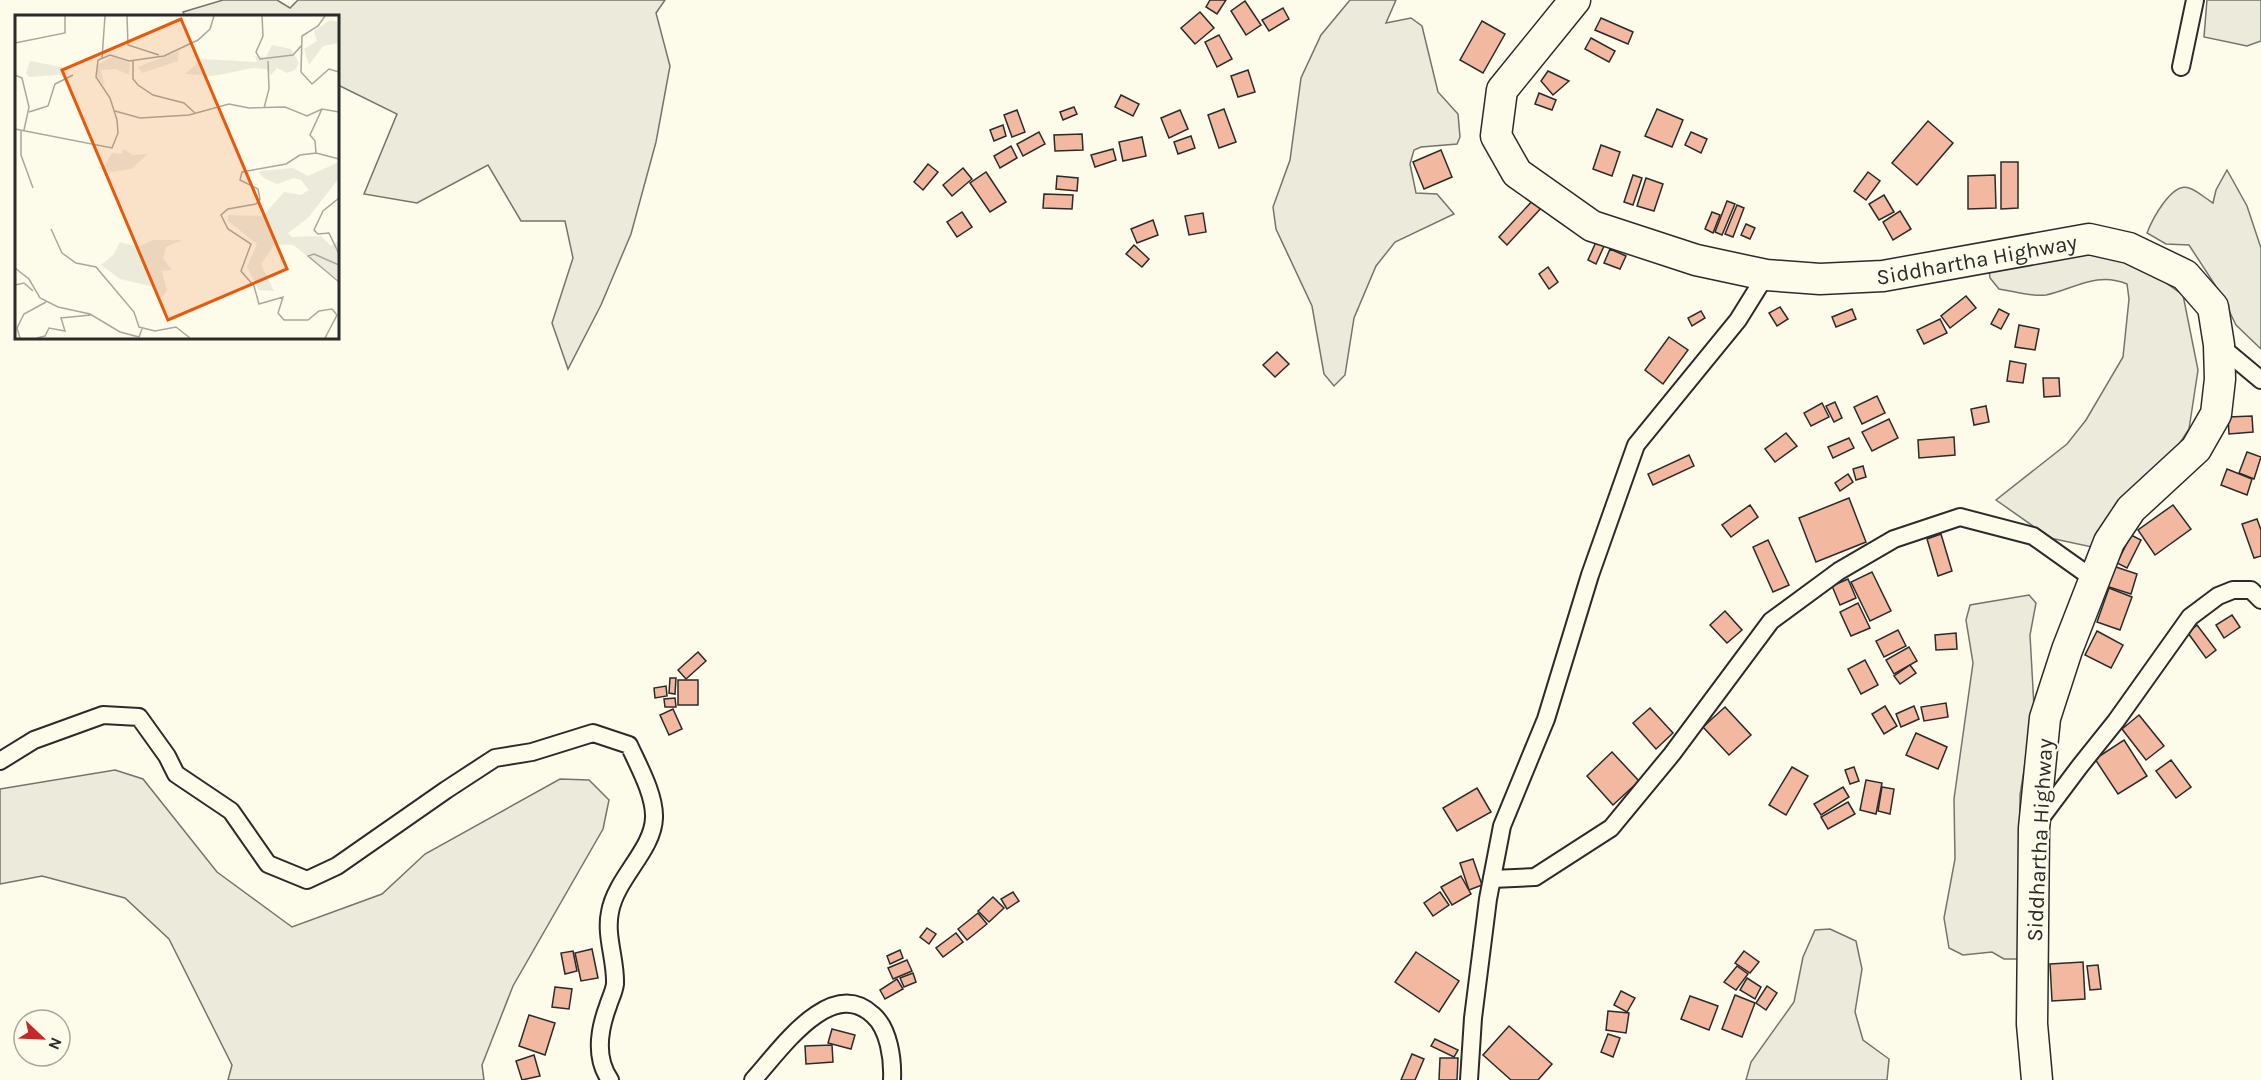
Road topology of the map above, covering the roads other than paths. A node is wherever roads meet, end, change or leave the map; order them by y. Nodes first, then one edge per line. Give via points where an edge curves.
1 (1575, 0) edge
2 (2195, 0) edge
3 (2181, 67) dead end
4 (1766, 275) junction
5 (2219, 345) junction
6 (2261, 380) edge
7 (2096, 580) junction
8 (2261, 600) edge
9 (0, 761) edge
10 (2034, 828) junction
11 (1492, 879) junction
12 (610, 1080) edge
13 (753, 1080) edge
14 (892, 1080) edge
15 (1469, 1080) edge
16 (2037, 1080) edge

1 - 4 highway, Siddhartha Highway via 1502,90 1496,136 1516,173 1592,226 1696,260
2 - 3 street
4 - 5 highway, Siddhartha Highway via 1820,279 1883,276 2089,239 2129,248 2185,275 2213,307
4 - 11 street via 1738,320 1636,445 1546,718 1502,826
5 - 6 street
5 - 7 highway, Siddhartha Highway via 2216,414 2196,449 2131,509 2109,542
7 - 10 highway, Siddhartha Highway via 2045,718
7 - 11 street via 2033,536 1960,517 1894,539 1839,572 1771,621 1672,754 1611,828 1535,877
8 - 10 street via 2251,590 2233,590 2190,617
9 - 12 street via 34,740 93,719 139,717 176,774 231,811 268,864 307,880 337,866 495,758 532,752 593,733 629,745 648,791 654,818 646,844 621,880 610,912 615,987 600,1028 600,1054
10 - 16 highway, Siddhartha Highway via 2032,1024
11 - 15 street via 1473,1018
13 - 14 street via 810,1020 835,1004 854,1003 881,1022 889,1047

